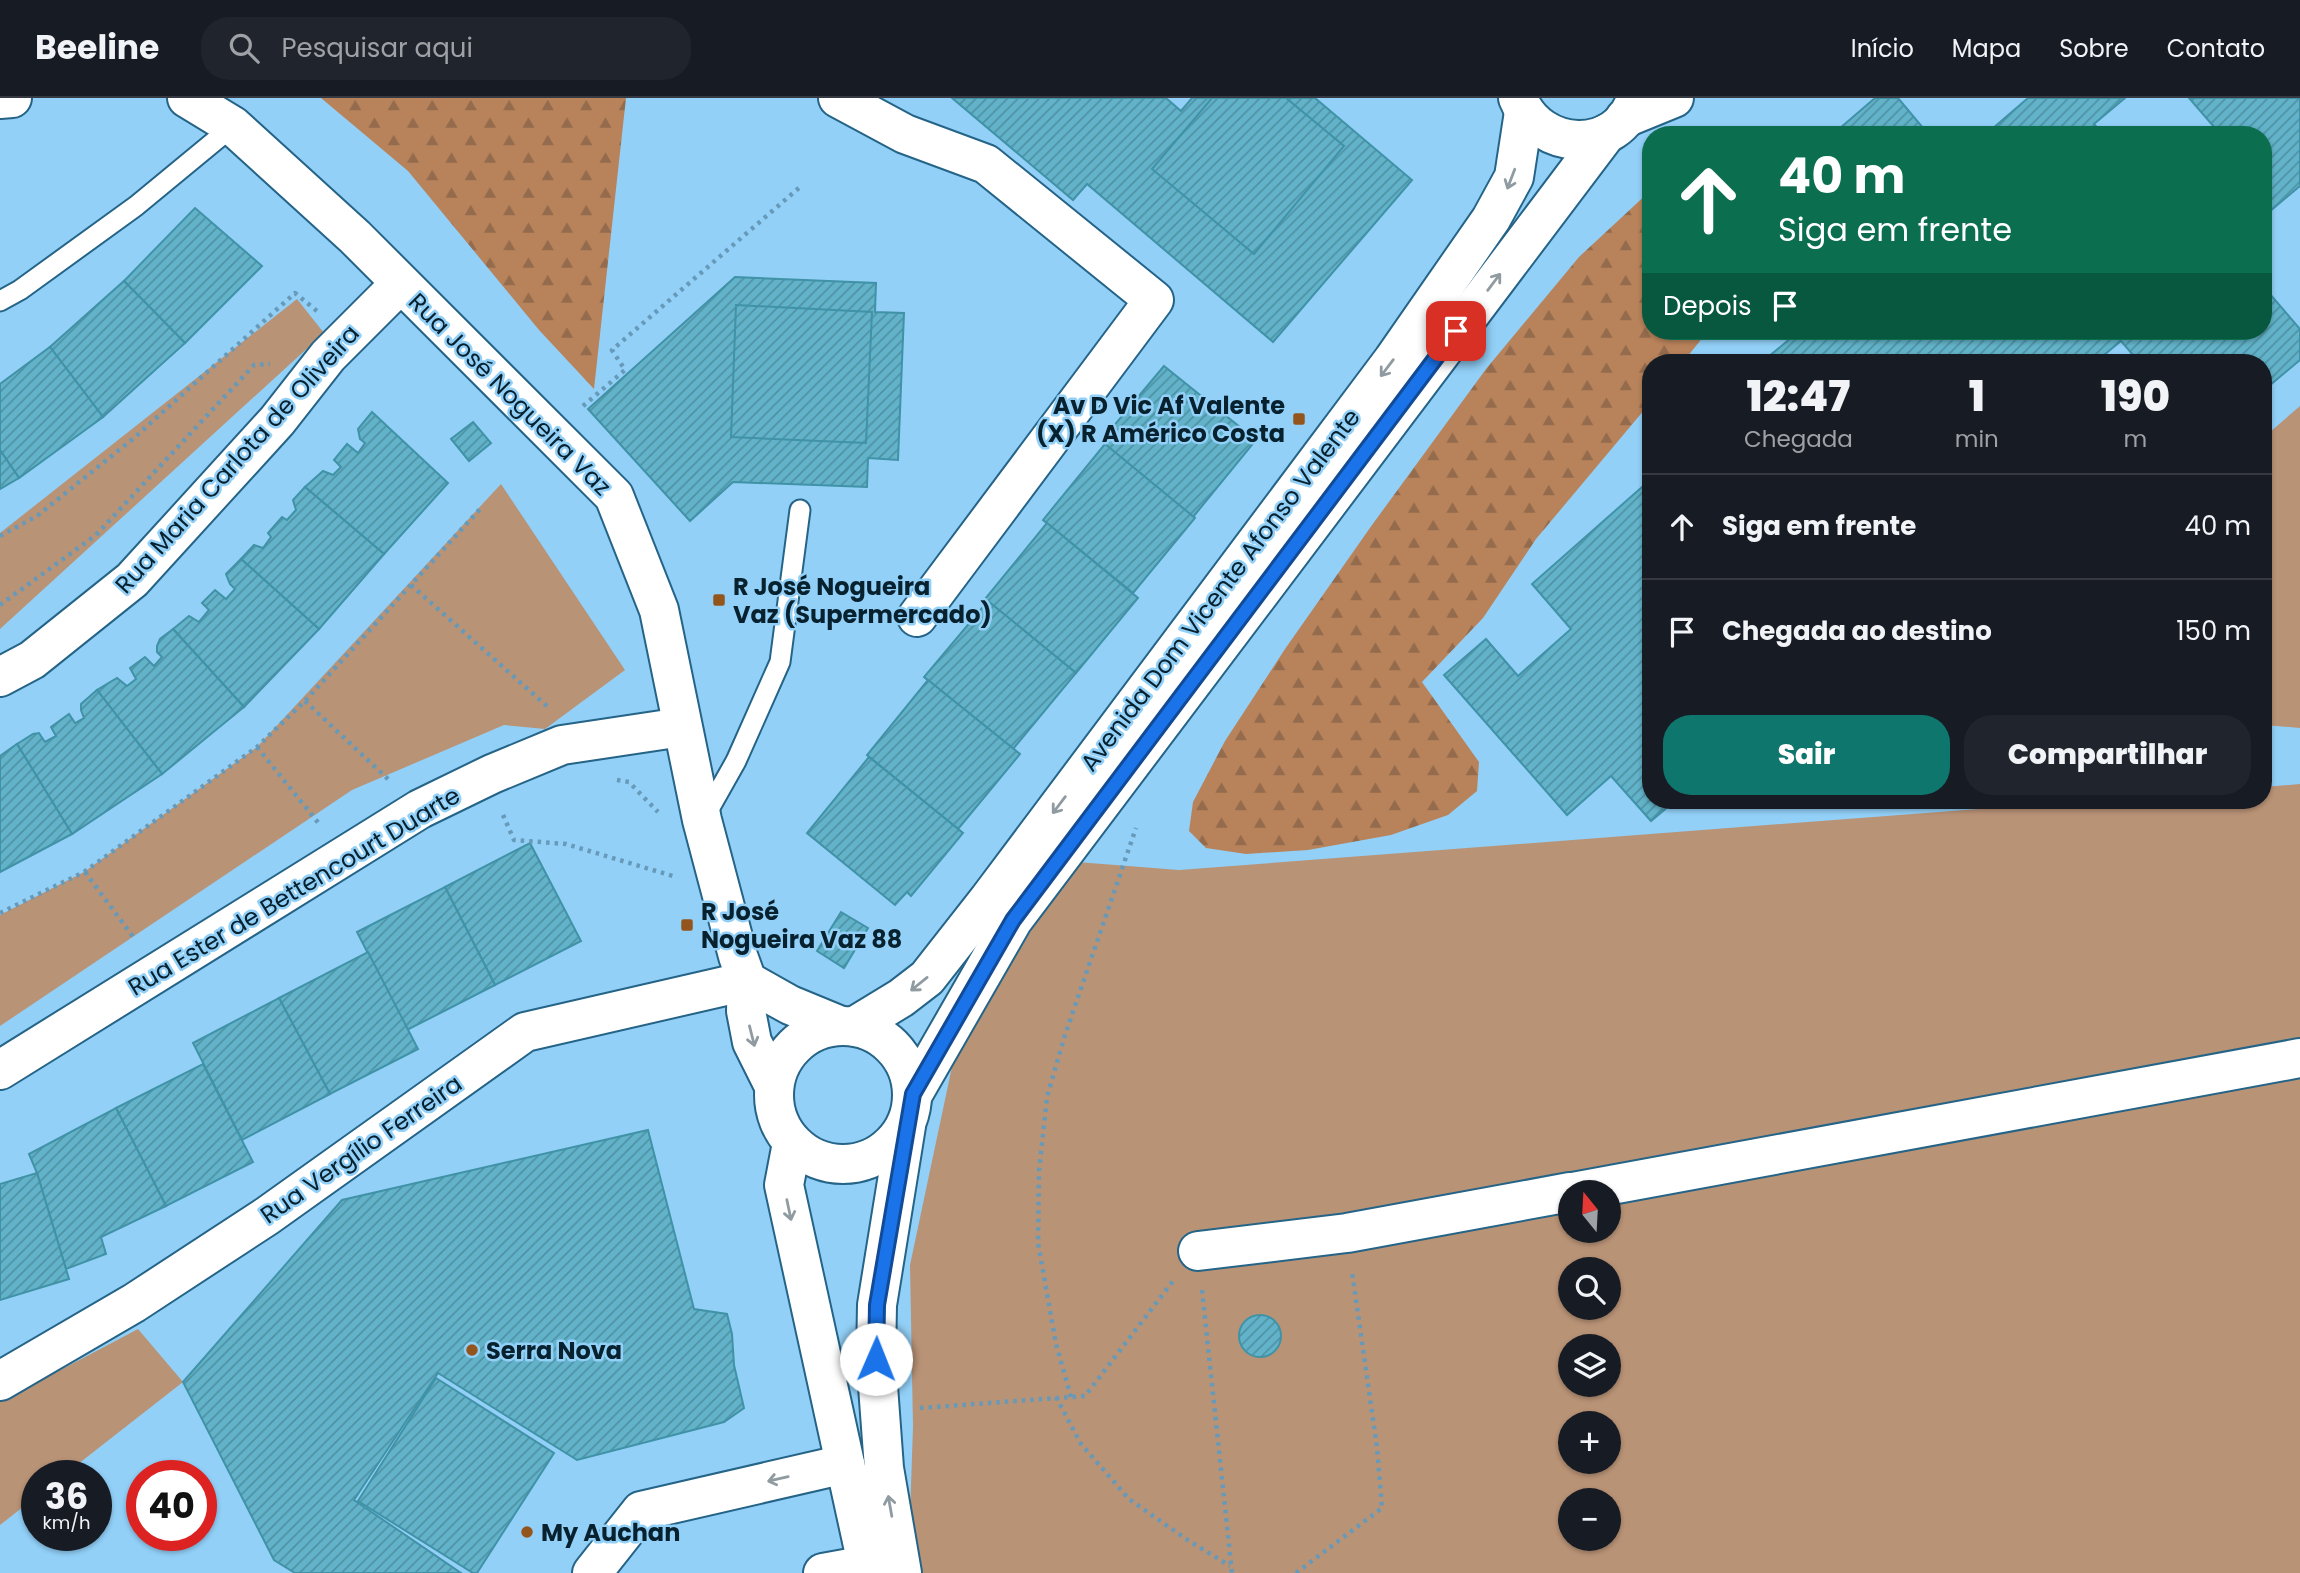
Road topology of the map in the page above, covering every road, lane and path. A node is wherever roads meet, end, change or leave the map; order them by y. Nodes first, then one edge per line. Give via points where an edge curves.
1 (12, 98) edge
2 (187, 98) edge
3 (838, 98) edge
4 (1674, 98) edge
5 (0, 99) edge
6 (1521, 105) edge
7 (1622, 117) edge
8 (233, 126) junction
9 (800, 187) dead end
10 (400, 284) junction
11 (0, 301) edge
12 (326, 318) dead end
13 (279, 363) dead end
14 (551, 434) junction
15 (481, 508) dead end
16 (800, 510) dead end
17 (0, 536) edge
18 (411, 585) junction
19 (0, 605) edge
20 (917, 617) dead end
21 (0, 677) edge
22 (305, 701) junction
23 (551, 709) dead end
24 (682, 727) junction
25 (594, 741) junction
26 (257, 747) junction
27 (498, 805) dead end
28 (420, 809) junction
29 (663, 818) dead end
30 (702, 820) junction
31 (1136, 827) dead end
32 (345, 856) junction
33 (84, 872) junction
34 (688, 880) dead end
35 (0, 913) edge
36 (160, 972) junction
37 (747, 981) junction
38 (848, 1026) junction
39 (2300, 1058) edge
40 (0, 1070) edge
41 (774, 1086) junction
42 (910, 1110) junction
43 (792, 1143) junction
44 (1621, 1183) edge
45 (1558, 1194) edge
46 (1347, 1233) junction
47 (1198, 1251) junction
48 (0, 1381) edge
49 (1071, 1396) junction
50 (1056, 1397) junction
51 (919, 1408) dead end
52 (845, 1464) junction
53 (879, 1570) edge
54 (1231, 1570) edge
55 (592, 1573) edge
56 (823, 1573) edge
57 (1296, 1573) edge

1 - 5 street
2 - 8 street, Rua José Nogueira Vaz
3 - 20 street via 905,134 986,164 1154,300
4 - 7 street
6 - 7 street via 1536,126 1570,140 1588,139
6 -> 38 street, Avenida Dom Vicente Afonso Valente via 1514,177 1393,360 927,978 901,998
42 -> 7 street, Avenida Dom Vicente Afonso Valente via 1013,920
8 - 10 street, Rua José Nogueira Vaz
8 - 11 lane via 136,206
9 - 14 path via 612,350 625,370
10 - 14 street, Rua José Nogueira Vaz
10 - 21 street, Rua Maria Carlota de Oliveira via 328,356 277,421 132,580 32,660
12 - 17 path via 295,293 134,438 37,516
13 - 19 path via 254,365 96,535
14 - 24 street, Rua José Nogueira Vaz via 614,496 659,610
15 - 18 path
16 - 30 lane via 780,662 736,761
18 - 22 path
18 - 23 path
22 - 26 path
22 - 28 path
24 - 25 street, Rua Ester de Bettencourt Duarte
24 - 30 street, Rua José Nogueira Vaz
25 - 28 street, Rua Ester de Bettencourt Duarte via 562,745
25 - 29 path via 602,778 629,782
26 - 32 path
26 - 33 path
27 - 34 path via 513,840 566,844
28 - 32 street, Rua Ester de Bettencourt Duarte
30 - 37 street, Rua José Nogueira Vaz
31 - 49 path via 1065,1035 1045,1110 1038,1243 1056,1344
32 - 36 street, Rua Ester de Bettencourt Duarte
33 - 35 path
33 - 36 path
36 - 40 street, Rua Ester de Bettencourt Duarte
37 - 38 street via 790,1005
37 -> 41 street, Rua José Nogueira Vaz via 752,1042
37 - 48 street, Rua Vergílio Ferreira via 525,1032 267,1216 134,1303
38 - 41 street via 821,1029 804,1038 790,1050
38 - 42 street via 869,1030 901,1055 910,1073
39 - 44 street
41 - 43 street via 780,1126
42 - 43 street via 893,1144 875,1158 853,1165 810,1157
53 -> 42 street, Avenida Dom Vicente Afonso Valente via 884,1468 877,1305
43 -> 52 street via 784,1185
45 - 46 street
46 - 47 street
46 - 57 path via 1382,1508
47 - 49 path via 1085,1396
47 - 54 path
49 - 50 path
50 - 51 path
50 - 54 path via 1081,1444 1129,1499
52 - 53 street
52 -> 55 street via 641,1511
53 - 56 street

